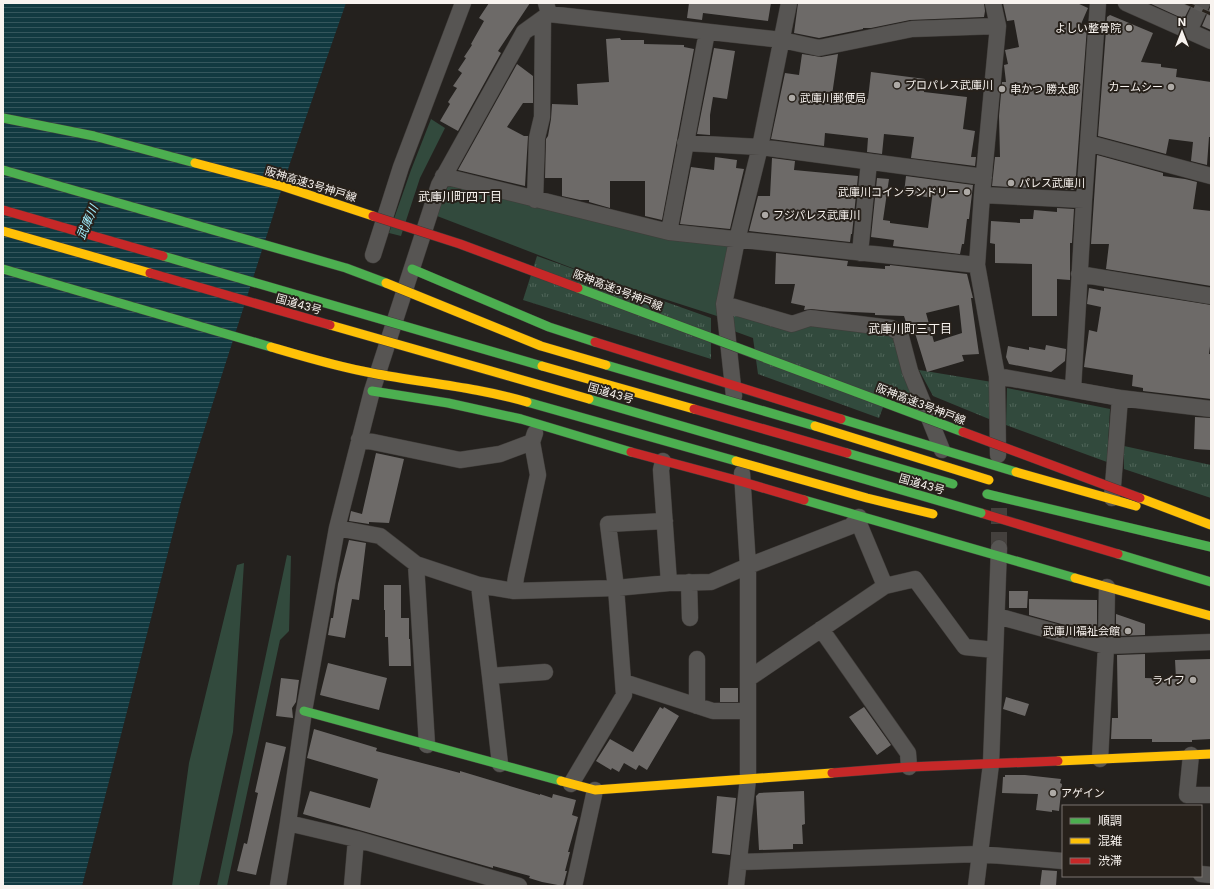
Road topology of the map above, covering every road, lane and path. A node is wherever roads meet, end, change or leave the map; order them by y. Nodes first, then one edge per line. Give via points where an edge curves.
1 (463, 3) edge
2 (789, 3) edge
3 (993, 3) edge
4 (1098, 3) edge
5 (1126, 3) edge
6 (1202, 3) edge
7 (553, 11) edge
8 (998, 26) junction
9 (1189, 31) junction
10 (707, 32) junction
11 (782, 40) junction
12 (1211, 41) edge
13 (3, 114) edge
14 (3, 118) edge
15 (1088, 143) junction
16 (685, 144) junction
17 (760, 147) junction
18 (869, 162) junction
19 (3, 170) edge
20 (443, 176) junction
21 (1211, 176) edge
22 (984, 177) junction
23 (982, 195) junction
24 (534, 200) junction
25 (1084, 200) junction
26 (3, 210) edge
27 (3, 231) edge
28 (669, 232) junction
29 (737, 240) junction
30 (860, 253) junction
31 (373, 255) dead end
32 (977, 265) junction
33 (3, 269) edge
34 (412, 269) junction
35 (1079, 274) junction
36 (1211, 296) edge
37 (724, 304) junction
38 (997, 376) junction
39 (733, 386) junction
40 (1073, 389) junction
41 (372, 391) junction
42 (1120, 398) junction
43 (1211, 409) edge
44 (538, 424) junction
45 (359, 439) junction
46 (532, 442) junction
47 (942, 450) junction
48 (663, 461) junction
49 (995, 476) junction
50 (742, 482) junction
51 (964, 487) dead end
52 (983, 493) dead end
53 (1044, 498) dead end
54 (1112, 499) junction
55 (859, 517) junction
56 (944, 517) dead end
57 (1211, 517) edge
58 (1097, 520) junction
59 (664, 521) junction
60 (1211, 527) edge
61 (337, 528) junction
62 (1005, 530) dead end
63 (1211, 547) edge
64 (1094, 548) junction
65 (999, 552) junction
66 (416, 564) junction
67 (748, 566) junction
68 (689, 582) junction
69 (1211, 582) edge
70 (669, 583) junction
71 (479, 586) junction
72 (885, 586) junction
73 (1107, 587) junction
74 (616, 588) junction
75 (514, 590) junction
76 (997, 616) junction
77 (1211, 616) edge
78 (690, 618) dead end
79 (821, 629) junction
80 (1211, 642) edge
81 (1106, 646) junction
82 (995, 650) junction
83 (697, 659) dead end
84 (545, 672) dead end
85 (490, 676) junction
86 (748, 679) junction
87 (624, 682) junction
88 (697, 706) junction
89 (304, 711) junction
90 (748, 711) junction
91 (427, 745) junction
92 (1211, 754) edge
93 (1191, 755) junction
94 (1100, 759) junction
95 (500, 764) junction
96 (991, 764) junction
97 (909, 766) junction
98 (748, 779) junction
99 (571, 784) junction
100 (595, 790) junction
101 (1211, 795) edge
102 (288, 823) junction
103 (356, 839) junction
104 (979, 854) junction
105 (739, 862) junction
106 (1062, 862) edge
107 (278, 886) edge
108 (352, 886) edge
109 (518, 886) edge
110 (574, 886) edge
111 (736, 886) edge
112 (976, 886) edge

1 - 31 street via 401,167
2 - 11 street
3 - 8 street
4 - 15 street
5 - 9 street
6 - 9 street
7 - 10 street
7 - 20 street via 524,32
7 - 24 street via 542,117 537,138
8 - 11 street via 912,29 819,48
8 - 22 street
9 - 12 street
10 - 11 street
10 - 16 street
11 - 17 street
13 - 57 main road, 阪神高速3号神戸線, bridge via 96,133 284,183 458,239 1119,489
14 - 60 main road, 阪神高速3号神戸線, bridge via 94,136 282,186 460,244
15 - 21 street
15 - 25 street
16 - 17 street
16 - 28 street
17 - 18 street
17 - 29 street
18 - 22 street
18 - 30 street
19 - 49 main road, bridge via 346,268 541,346 882,446
20 - 24 street
20 - 34 street
22 - 23 street
23 - 25 street
23 - 32 street
24 - 28 street
25 - 35 street
26 - 51 main road, 国道43号, bridge
27 - 64 main road, 国道43号, bridge via 639,413
28 - 29 street
29 - 30 street
29 - 37 street
30 - 32 street
32 - 38 street
33 - 56 main road, bridge via 321,362 514,398 867,498
34 - 39 main road via 549,327
34 - 41 street
35 - 36 street
35 - 40 street
37 - 39 street
37 - 47 street via 792,324 810,318 891,328 900,333 910,371
38 - 40 street
38 - 49 street
39 - 47 main road
39 - 50 street
40 - 42 street
41 - 44 main road via 405,395
41 - 45 street
42 - 43 street
42 - 54 street
44 - 46 street
44 - 48 main road
45 - 46 street via 460,460 500,454
45 - 61 street
46 - 75 street via 538,475
47 - 49 main road
48 - 50 main road
48 - 59 street via 661,470
49 - 54 main road
50 - 55 main road
50 - 67 street
52 - 58 main road
53 - 58 main road
54 - 60 main road
55 - 65 main road
55 - 67 street via 851,526
55 - 72 street via 860,526
58 - 63 main road
59 - 70 street
59 - 74 street via 608,524
61 - 66 street via 380,536
61 - 89 street
62 - 64 main road
64 - 69 main road, 国道43号
65 - 73 main road
65 - 76 street
66 - 71 street
66 - 91 street
67 - 68 street via 711,582
67 - 86 street
68 - 70 street
68 - 78 street
70 - 74 street
71 - 75 street
71 - 85 street
72 - 79 street
72 - 82 street via 915,579 965,647
73 - 77 main road
73 - 81 street
74 - 75 street
74 - 87 street
76 - 81 street
76 - 82 street
79 - 86 street
79 - 97 street via 908,753
80 - 81 street
81 - 94 street
82 - 96 street
83 - 88 street
84 - 85 street
85 - 95 street
86 - 90 street
87 - 88 street
87 - 99 street via 624,695
88 - 90 street via 713,711
89 - 91 main road
89 - 102 street
90 - 98 street
91 - 95 main road
92 - 93 main road
93 - 94 main road
93 - 101 street via 1187,795
94 - 96 main road
95 - 99 main road
96 - 97 main road
96 - 104 street
97 - 98 main road
98 - 100 main road
98 - 105 street
99 - 100 main road
100 - 110 street
102 - 103 street
102 - 107 street
103 - 108 street
103 - 109 street
104 - 105 street
104 - 106 street
104 - 112 street
105 - 111 street

